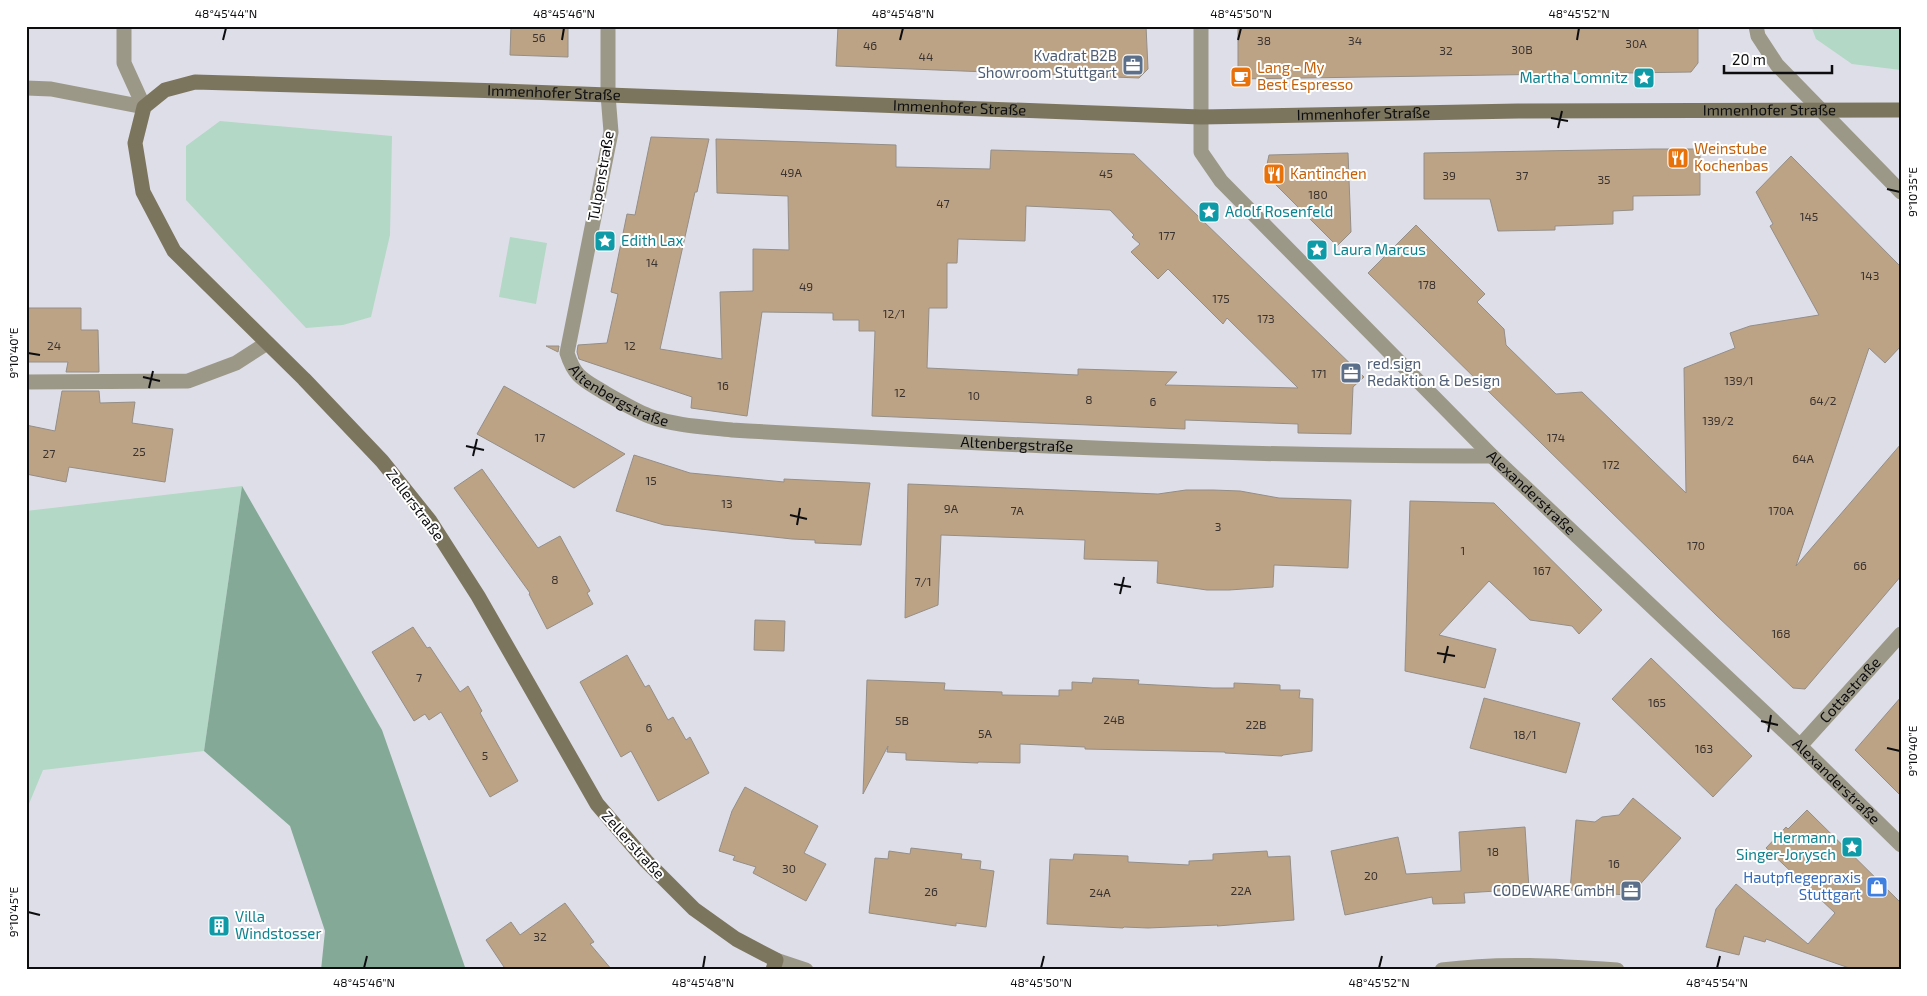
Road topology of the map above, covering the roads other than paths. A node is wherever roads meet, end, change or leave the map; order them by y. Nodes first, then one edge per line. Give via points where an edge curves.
1 (124, 26) edge
2 (608, 26) edge
3 (1201, 26) edge
4 (1756, 26) edge
5 (26, 88) edge
6 (608, 96) junction
7 (144, 107) junction
8 (1821, 110) junction
9 (1901, 110) edge
10 (1201, 117) junction
11 (1901, 192) edge
12 (267, 343) junction
13 (567, 353) joint
14 (26, 382) edge
15 (1492, 456) junction
16 (1901, 634) edge
17 (1800, 746) junction
18 (1901, 846) edge
19 (774, 965) edge
20 (806, 970) edge
21 (1442, 970) edge
22 (1617, 970) edge

1 - 7 street via 124,63
2 - 6 street, Tulpenstraße
3 - 10 street, Alexanderstraße
4 - 8 street via 1758,36 1777,65
5 - 7 street via 51,89
6 - 7 main road, Immenhofer Straße via 195,82 165,90
6 - 10 main road, Immenhofer Straße
6 - 13 street, Tulpenstraße via 610,132
7 - 12 main road, Zellerstraße via 135,144 143,192 174,251
8 - 9 main road, Immenhofer Straße
8 - 10 main road, Immenhofer Straße
8 - 11 street
10 - 15 street, Alexanderstraße via 1201,152 1221,182
12 - 14 street via 236,363 188,381
12 - 19 main road, Zellerstraße via 382,461 430,521 478,596 597,804 646,861 694,909
13 - 15 street, Altenbergstraße via 572,368 582,379 627,406 650,416 690,426 1062,447
15 - 17 street, Alexanderstraße
16 - 17 street, Cottastraße
17 - 18 street, Alexanderstraße
19 - 20 street
21 - 22 street via 1532,964

